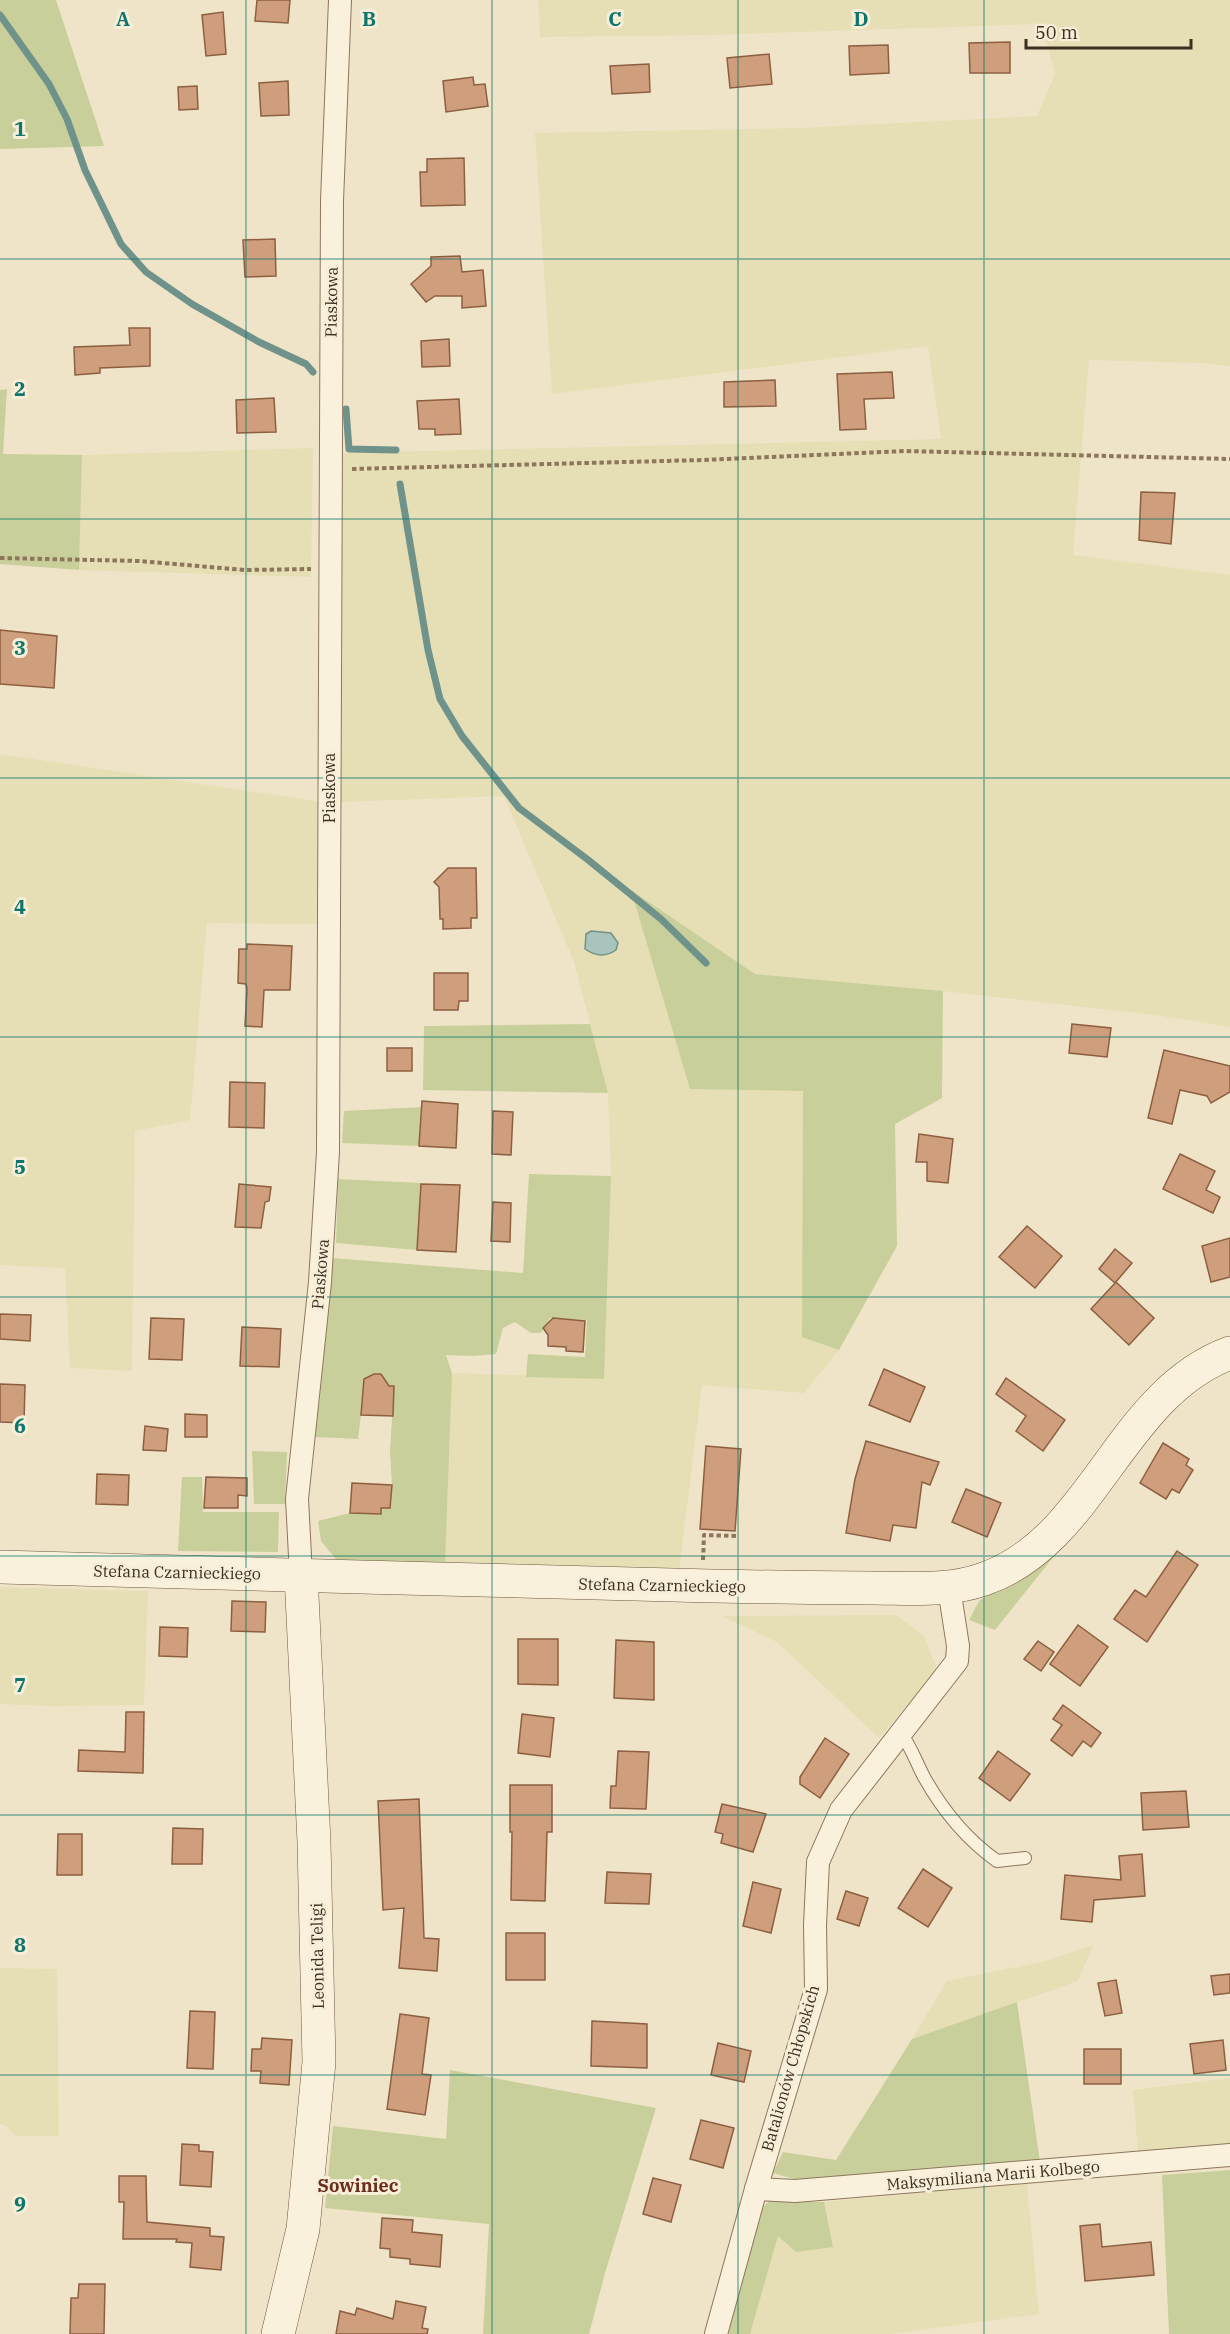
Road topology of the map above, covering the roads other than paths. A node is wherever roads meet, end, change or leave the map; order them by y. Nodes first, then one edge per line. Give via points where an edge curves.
1 (340, 0) edge
2 (1230, 1353) edge
3 (0, 1567) edge
4 (301, 1575) junction
5 (949, 1588) junction
6 (900, 1732) junction
7 (1025, 1858) dead end
8 (1230, 2155) edge
9 (756, 2189) junction
10 (278, 2334) edge
11 (716, 2334) edge

1 - 4 street, Piaskowa via 332,201 328,1152 320,1282 297,1499
2 - 5 street, Stefana Czarnieckiego via 1192,1372 1156,1404 1072,1512 1038,1548 999,1572
3 - 4 street, Stefana Czarnieckiego
4 - 5 street, Stefana Czarnieckiego
4 - 10 street, Leonida Teligi via 314,1842 319,2062 303,2229
5 - 6 street, Batalionów Chłopskich via 957,1661
6 - 7 lane via 945,1813 976,1846 997,1861
6 - 9 street, Batalionów Chłopskich via 841,1810 818,1862 816,1989
8 - 9 street, Maksymiliana Marii Kolbego via 795,2191
9 - 11 street, Batalionów Chłopskich

